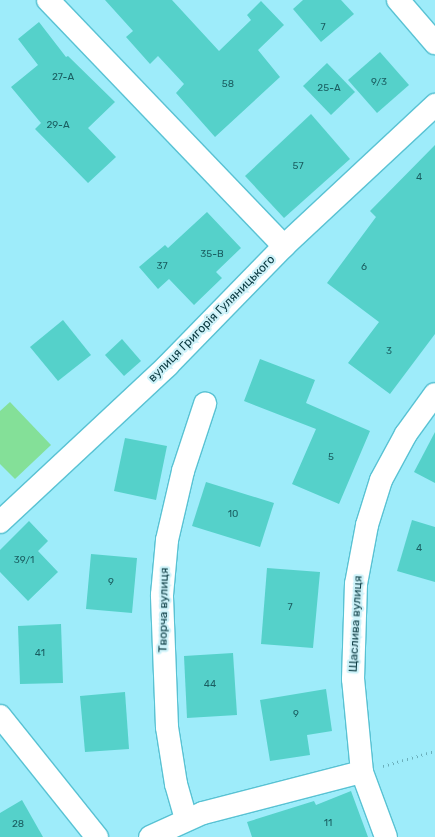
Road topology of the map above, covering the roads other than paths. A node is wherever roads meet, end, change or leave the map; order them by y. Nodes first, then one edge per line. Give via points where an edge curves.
1 (48, 0) edge
2 (398, 0) edge
3 (435, 43) edge
4 (435, 105) edge
5 (284, 246) junction
6 (435, 394) edge
7 (205, 404) dead end
8 (0, 522) edge
9 (0, 716) edge
10 (362, 772) junction
11 (186, 819) junction
12 (97, 837) edge
13 (150, 837) edge
14 (386, 837) edge

1 - 5 street, вулиця Григорія Гуляницького
2 - 3 street
4 - 5 street
5 - 8 street, вулиця Григорія Гуляницького via 167,366
6 - 10 street, Щаслива вулиця via 406,434 381,480 367,525 356,584 353,679
7 - 11 street, Творча вулиця via 183,471 167,540 162,595 167,727 176,784
9 - 12 street
10 - 11 street
10 - 14 street, Щаслива вулиця
11 - 13 street

